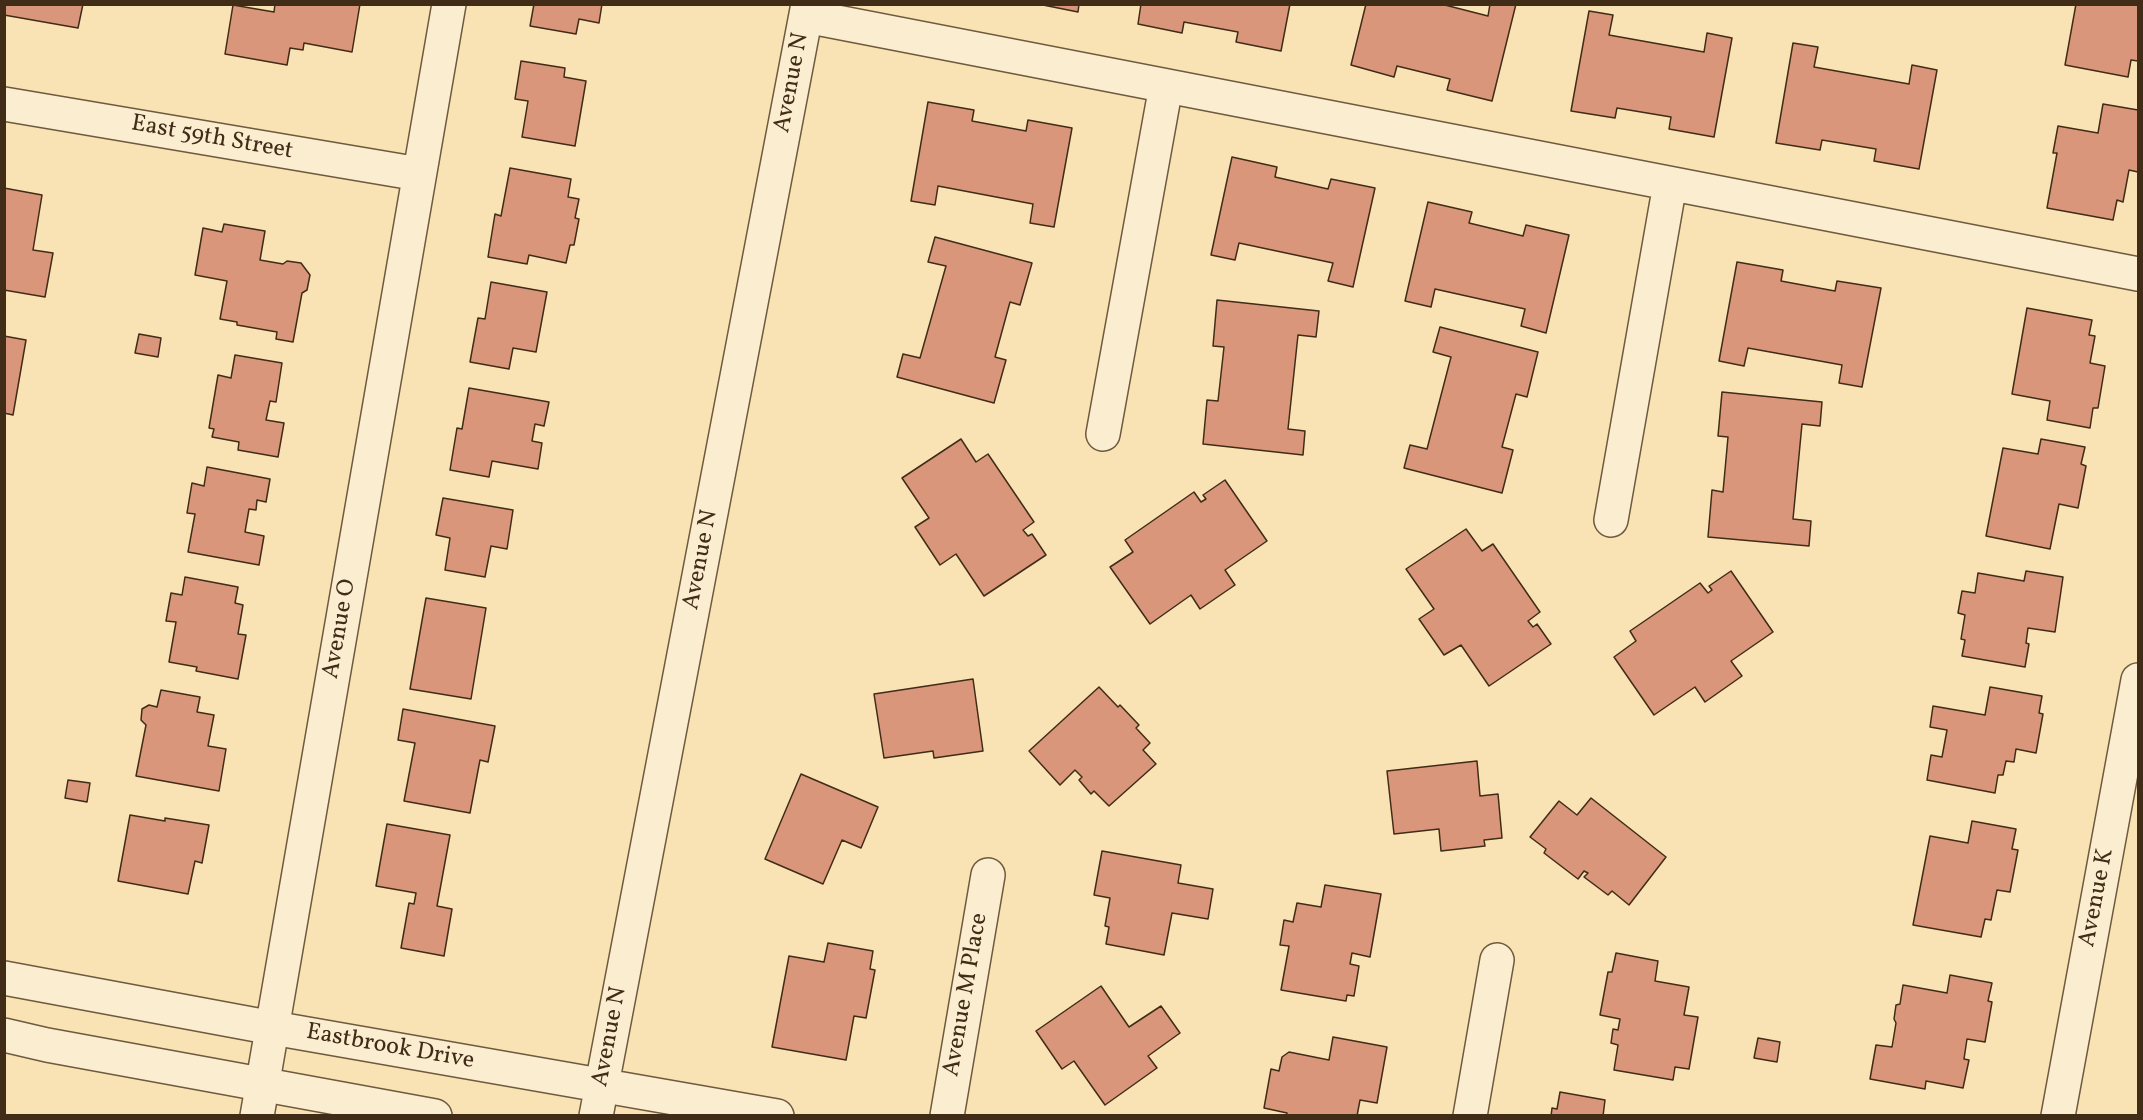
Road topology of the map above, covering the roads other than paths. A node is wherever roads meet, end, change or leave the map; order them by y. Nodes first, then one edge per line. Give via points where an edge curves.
1 (449, 4) edge
2 (807, 10) edge
3 (1166, 86) junction
4 (4, 104) edge
5 (419, 174) junction
6 (1671, 184) junction
7 (2139, 274) edge
8 (1103, 434) dead end
9 (1611, 520) dead end
10 (2139, 680) edge
11 (988, 875) dead end
12 (1497, 960) dead end
13 (4, 978) edge
14 (273, 1028) junction
15 (4, 1035) edge
16 (260, 1100) edge
17 (599, 1100) edge
18 (435, 1116) edge
19 (777, 1116) edge
20 (947, 1116) edge
21 (1470, 1116) edge
22 (2058, 1116) edge

1 - 5 street, Avenue O
2 - 3 street
2 - 17 street, Avenue N
3 - 6 street
3 - 8 street
4 - 5 street, East 59th Street
5 - 14 street, Avenue O
6 - 7 street
6 - 9 street
10 - 22 street, Avenue K
11 - 20 street, Avenue M Place
12 - 21 street
13 - 14 street, Eastbrook Drive
14 - 16 street, Avenue O
14 - 17 street, Eastbrook Drive
15 - 16 street
16 - 18 street
17 - 19 street, Eastbrook Drive

